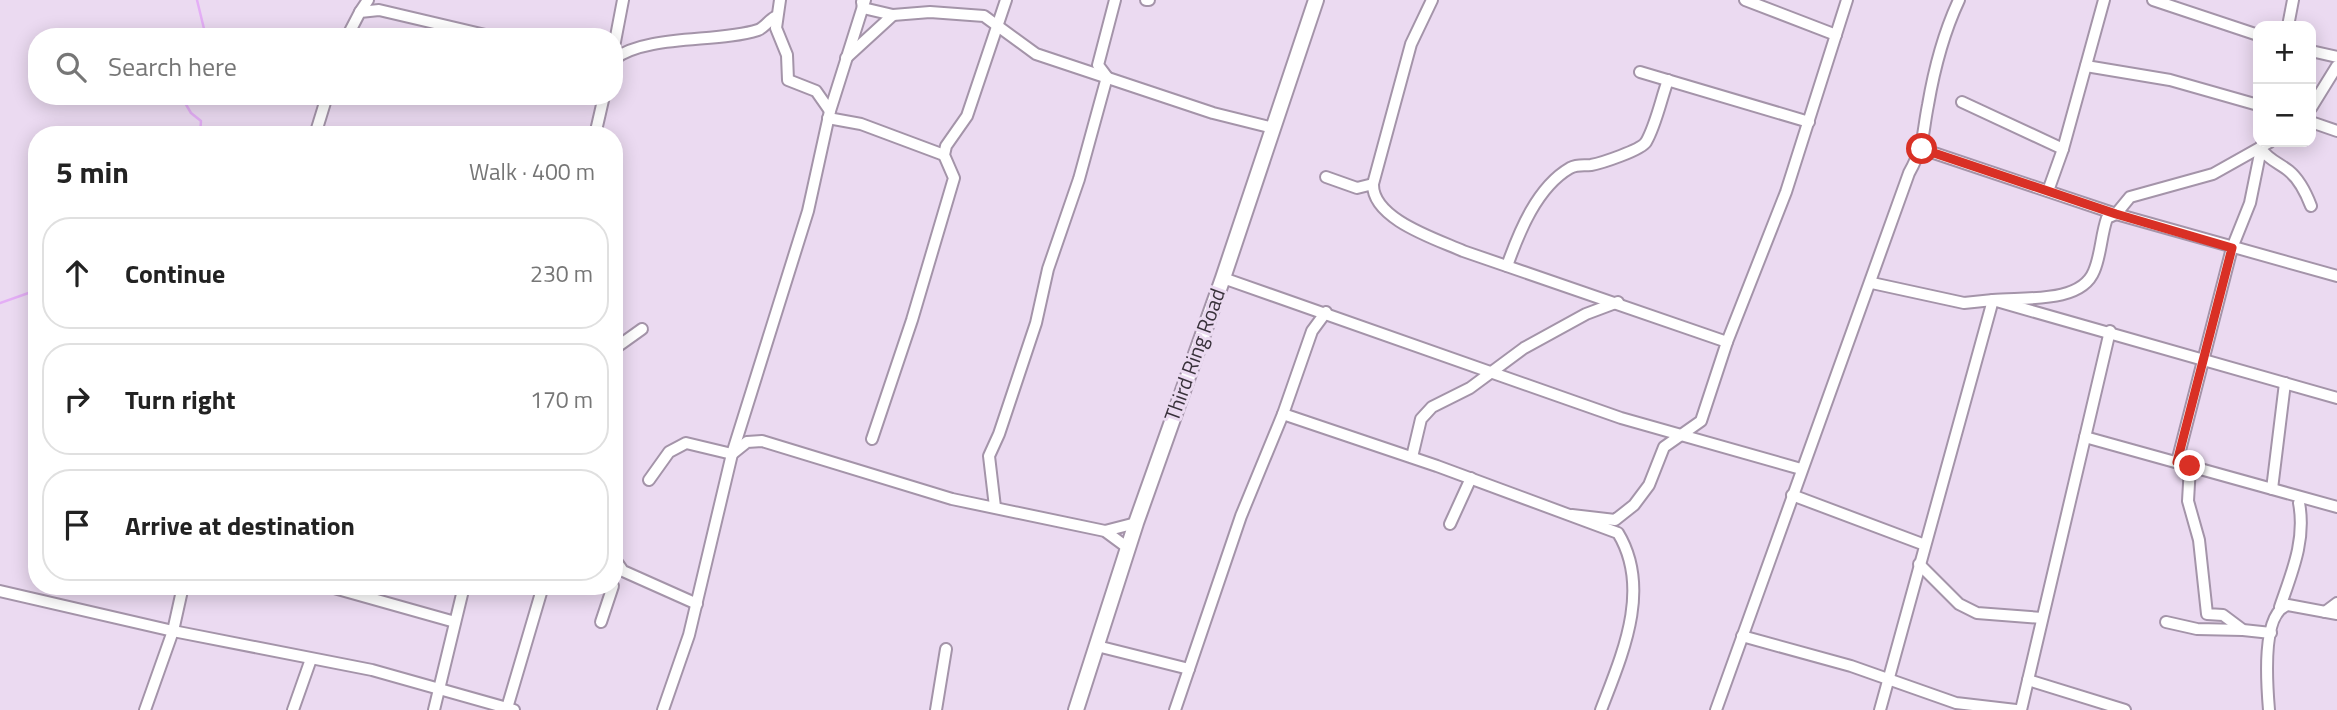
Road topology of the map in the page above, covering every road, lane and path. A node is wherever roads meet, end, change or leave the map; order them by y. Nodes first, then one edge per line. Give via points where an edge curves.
1 (368, 0) edge
2 (623, 0) edge
3 (780, 0) edge
4 (1006, 0) edge
5 (1115, 0) edge
6 (1316, 0) edge
7 (1432, 0) edge
8 (1745, 0) edge
9 (1847, 0) edge
10 (1959, 0) edge
11 (2104, 0) edge
12 (2153, 0) edge
13 (2293, 0) edge
14 (863, 3) edge
15 (360, 12) junction
16 (893, 15) junction
17 (2289, 21) edge
18 (775, 22) junction
19 (996, 25) junction
20 (352, 28) edge
21 (456, 28) edge
22 (618, 28) edge
23 (761, 29) junction
24 (2253, 33) edge
25 (1836, 35) junction
26 (784, 47) junction
27 (2316, 52) edge
28 (623, 53) edge
29 (2337, 57) edge
30 (845, 58) junction
31 (2086, 66) junction
32 (2337, 66) edge
33 (1640, 72) dead end
34 (1107, 77) junction
35 (1668, 80) junction
36 (2316, 100) edge
37 (1962, 102) dead end
38 (2253, 104) edge
39 (324, 105) edge
40 (602, 105) edge
41 (829, 115) junction
42 (1809, 122) junction
43 (2316, 124) edge
44 (318, 126) edge
45 (596, 126) edge
46 (1273, 128) junction
47 (2337, 131) edge
48 (2259, 147) edge
49 (2263, 147) edge
50 (2265, 147) edge
51 (1922, 149) junction
52 (2063, 149) junction
53 (944, 155) junction
54 (1326, 177) dead end
55 (1373, 184) junction
56 (2048, 191) junction
57 (2311, 206) dead end
58 (2116, 214) junction
59 (2232, 248) junction
60 (1507, 266) junction
61 (2337, 276) edge
62 (1223, 278) junction
63 (1872, 283) junction
64 (1587, 292) junction
65 (1993, 300) junction
66 (1618, 302) junction
67 (1307, 306) junction
68 (1326, 312) junction
69 (1586, 314) junction
70 (642, 329) dead end
71 (1312, 331) junction
72 (2110, 331) junction
73 (1727, 341) junction
74 (623, 343) edge
75 (2202, 359) junction
76 (1493, 371) junction
77 (2286, 383) junction
78 (2337, 398) edge
79 (1283, 414) junction
80 (1701, 421) junction
81 (1684, 435) junction
82 (2085, 437) junction
83 (872, 439) dead end
84 (1712, 444) junction
85 (732, 454) junction
86 (1412, 457) junction
87 (2177, 462) junction
88 (2190, 466) junction
89 (1801, 469) junction
90 (1471, 478) junction
91 (649, 480) dead end
92 (2273, 489) junction
93 (1792, 495) junction
94 (2299, 503) dead end
95 (995, 507) junction
96 (2337, 507) edge
97 (1572, 515) junction
98 (1136, 523) junction
99 (1450, 524) dead end
100 (1105, 531) junction
101 (1925, 545) junction
102 (1128, 548) junction
103 (1919, 564) junction
104 (623, 571) edge
105 (0, 591) edge
106 (181, 595) edge
107 (359, 595) edge
108 (462, 595) edge
109 (541, 595) edge
110 (610, 595) edge
111 (2337, 603) edge
112 (696, 604) junction
113 (2280, 607) junction
114 (2325, 612) junction
115 (2337, 614) edge
116 (2042, 618) junction
117 (455, 622) junction
118 (601, 622) dead end
119 (2166, 622) dead end
120 (2243, 630) junction
121 (173, 631) junction
122 (2271, 633) junction
123 (1742, 636) junction
124 (1097, 646) junction
125 (946, 649) dead end
126 (311, 659) junction
127 (1189, 669) junction
128 (1888, 680) junction
129 (2028, 680) junction
130 (438, 691) junction
131 (510, 709) edge
132 (145, 710) edge
133 (293, 710) edge
134 (434, 710) edge
135 (663, 710) edge
136 (936, 710) edge
137 (1076, 710) edge
138 (1175, 710) edge
139 (1601, 710) edge
140 (1716, 710) edge
141 (1880, 710) edge
142 (2016, 710) edge
143 (2021, 710) edge
144 (2125, 710) edge
145 (2269, 710) edge

1 - 15 street
2 - 22 street
3 - 18 street
4 - 19 street
5 - 34 street via 1098,65
6 - 46 street, Third Ring Road
7 - 55 street via 1411,44
8 - 25 street
9 - 25 street
10 - 51 street via 1945,36
11 - 31 street
12 - 24 street
13 - 17 street
14 - 16 street
14 - 30 street
15 - 20 street
15 - 21 street via 379,10
16 - 19 street via 970,13
16 - 30 street
18 - 23 street
18 - 26 street
19 - 34 street via 1036,54
19 - 53 street via 967,116
23 - 26 street
23 - 28 street
25 - 42 street
26 - 41 street via 788,80 816,91
27 - 29 street
30 - 41 street
31 - 38 street via 2170,80
31 - 52 street
32 - 36 street
33 - 35 street
34 - 46 street
34 - 95 street via 1035,323 989,456
35 - 42 street
35 - 60 street via 1646,142 1589,166 1572,167 1551,183 1517,237
37 - 52 street
39 - 44 street
40 - 45 street
41 - 53 street
41 - 85 street via 808,211
42 - 73 street
43 - 47 street
46 - 62 street, Third Ring Road
48 - 58 street via 2213,174 2142,191
49 - 59 street via 2250,203
50 - 57 street via 2269,159 2290,172
51 - 56 street
51 - 63 street via 1909,173
52 - 56 street
53 - 83 street via 954,178
54 - 55 street via 1357,188
55 - 60 street via 1373,195 1398,220
56 - 58 street
58 - 59 street
58 - 65 street via 2107,218 2094,271 2085,286 2068,293
59 - 61 street
59 - 75 street
60 - 64 street
62 - 67 street
62 - 98 street, Third Ring Road
63 - 65 street via 1964,303
63 - 89 street
64 - 66 street
64 - 69 street
65 - 72 street
65 - 101 street
66 - 69 street
66 - 73 street
67 - 68 street
67 - 71 street
68 - 71 street
68 - 76 street
69 - 76 street
70 - 74 street
71 - 79 street
72 - 75 street
72 - 82 street
73 - 80 street
75 - 77 street
75 - 87 street
76 - 81 street via 1621,418
76 - 86 street via 1432,407 1422,419
77 - 78 street
77 - 92 street
79 - 86 street
79 - 127 street via 1228,551
80 - 81 street
80 - 84 street
81 - 84 street
81 - 97 street via 1664,447 1649,485 1615,520
82 - 87 street
82 - 116 street
84 - 89 street
85 - 91 street via 686,443 669,452
85 - 95 street via 747,442 762,441 835,466
85 - 112 street
86 - 90 street
87 - 88 street
88 - 92 street
88 - 120 street via 2188,501 2199,540 2207,614 2222,615
89 - 93 street
90 - 97 street
90 - 99 street
92 - 96 street
93 - 101 street
93 - 123 street
94 - 113 street via 2304,526
95 - 100 street
97 - 139 street via 1618,533 1628,550 1634,590 1626,643
98 - 100 street
98 - 102 street, Third Ring Road
100 - 102 street
101 - 103 street
102 - 124 street, Third Ring Road
103 - 116 street via 1959,604 1977,613
103 - 128 street
104 - 112 street
105 - 121 street
106 - 121 street
107 - 117 street
108 - 117 street
109 - 131 street
110 - 118 street
111 - 114 street
112 - 135 street
113 - 114 street
113 - 122 street
114 - 115 street
116 - 129 street
117 - 130 street
119 - 120 street via 2197,629
120 - 122 street
121 - 126 street
121 - 132 street
122 - 145 street
123 - 128 street
123 - 140 street
124 - 127 street
124 - 137 street, Third Ring Road
125 - 136 street
126 - 130 street via 372,670
126 - 133 street
127 - 138 street
128 - 141 street
128 - 142 street via 1956,703
129 - 143 street
129 - 144 street
130 - 131 street
130 - 134 street

